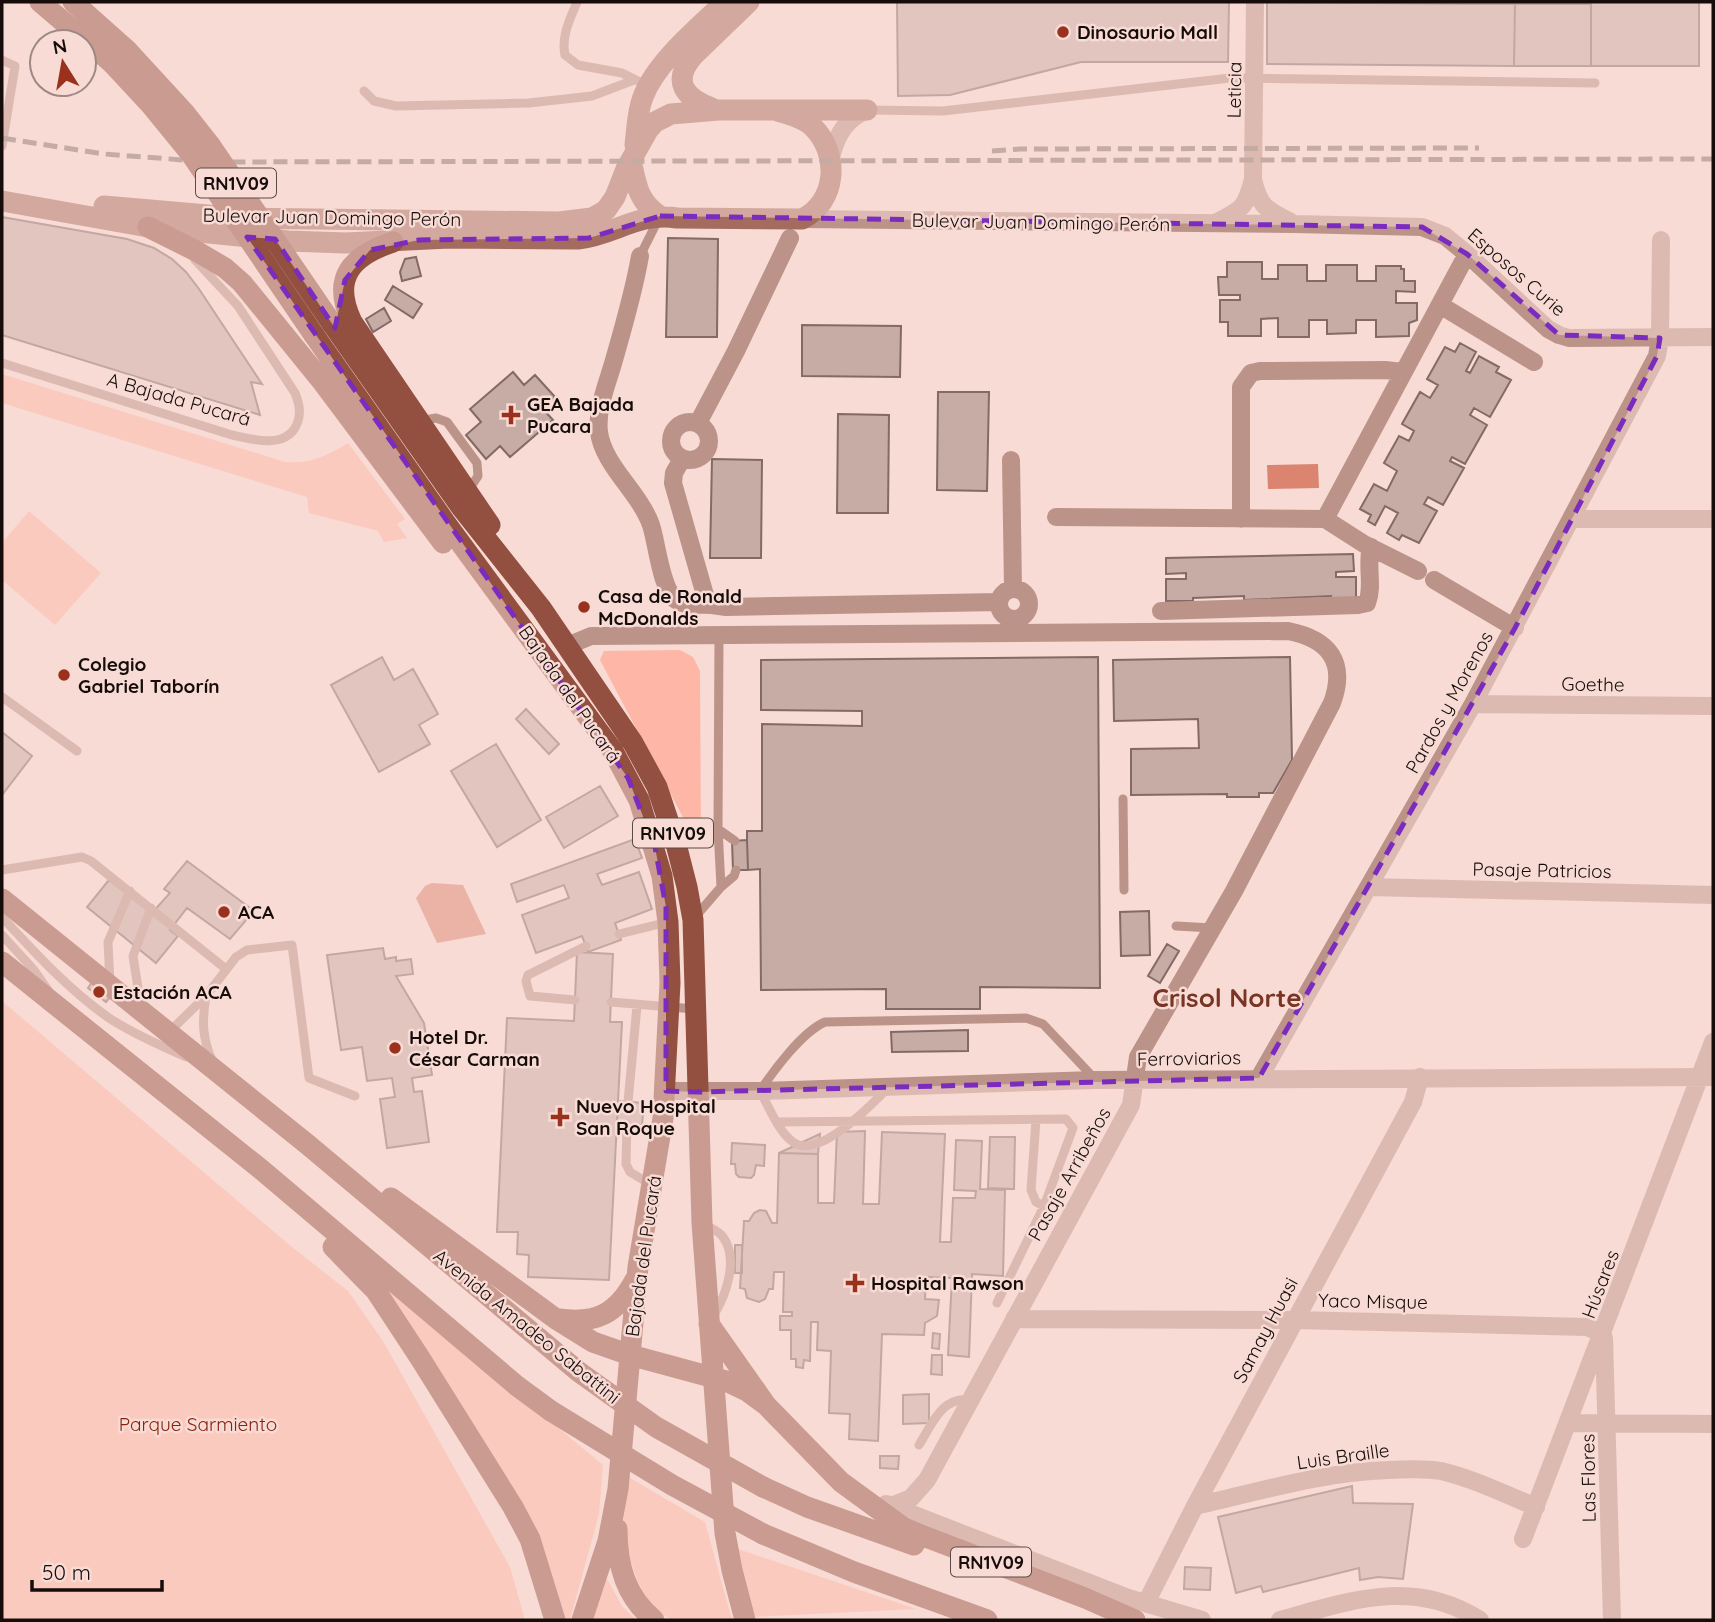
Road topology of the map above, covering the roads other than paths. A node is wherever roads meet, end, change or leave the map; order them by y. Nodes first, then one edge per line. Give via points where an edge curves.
1 (40, 2) edge
2 (73, 2) edge
3 (577, 2) edge
4 (725, 2) edge
5 (749, 2) edge
6 (1255, 2) edge
7 (120, 57) junction
8 (2, 60) edge
9 (1255, 77) junction
10 (641, 82) junction
11 (1595, 83) dead end
12 (364, 91) dead end
13 (718, 110) junction
14 (867, 110) junction
15 (778, 111) junction
16 (2, 146) edge
17 (633, 155) junction
18 (831, 157) junction
19 (1253, 179) junction
20 (2, 187) edge
21 (2, 201) edge
22 (660, 216) junction
23 (802, 219) junction
24 (1214, 224) junction
25 (1294, 224) junction
26 (235, 226) junction
27 (148, 227) junction
28 (1422, 227) joint
29 (790, 237) joint
30 (1661, 240) dead end
31 (393, 242) junction
32 (1467, 254) junction
33 (640, 256) joint
34 (225, 268) junction
35 (1440, 305) junction
36 (323, 330) junction
37 (1713, 337) edge
38 (1660, 338) junction
39 (1534, 362) dead end
40 (2, 363) edge
41 (1403, 372) junction
42 (698, 423) junction
43 (682, 459) junction
44 (1011, 460) dead end
45 (1056, 517) dead end
46 (1241, 519) junction
47 (1325, 519) junction
48 (1571, 519) junction
49 (1713, 519) edge
50 (1371, 547) junction
51 (1013, 588) junction
52 (999, 602) junction
53 (712, 605) junction
54 (541, 608) junction
55 (1161, 611) dead end
56 (1514, 628) junction
57 (719, 635) junction
58 (567, 646) junction
59 (541, 650) junction
60 (2, 697) edge
61 (1473, 704) junction
62 (1713, 706) edge
63 (77, 751) dead end
64 (1123, 799) dead end
65 (718, 829) junction
66 (735, 841) dead end
67 (2, 870) edge
68 (736, 870) dead end
69 (721, 887) junction
70 (1370, 887) junction
71 (1124, 890) dead end
72 (130, 891) junction
73 (1713, 895) edge
74 (2, 899) edge
75 (152, 908) junction
76 (2, 917) edge
77 (693, 920) junction
78 (668, 922) junction
79 (1176, 926) dead end
80 (1212, 928) junction
81 (619, 933) dead end
82 (2, 935) edge
83 (586, 946) dead end
84 (2, 962) edge
85 (226, 969) junction
86 (110, 985) junction
87 (206, 996) junction
88 (575, 1000) dead end
89 (611, 1002) dead end
90 (637, 1006) junction
91 (669, 1008) junction
92 (61, 1009) junction
93 (696, 1009) junction
94 (142, 1010) junction
95 (168, 1033) junction
96 (1713, 1042) edge
97 (216, 1072) junction
98 (1420, 1077) junction
99 (1707, 1077) edge
100 (1259, 1078) junction
101 (1095, 1080) junction
102 (1133, 1080) junction
103 (889, 1087) junction
104 (666, 1091) junction
105 (760, 1091) junction
106 (698, 1093) junction
107 (355, 1096) dead end
108 (628, 1102) dead end
109 (1036, 1120) junction
110 (778, 1122) junction
111 (850, 1122) junction
112 (627, 1124) dead end
113 (307, 1144) junction
114 (262, 1171) junction
115 (652, 1184) junction
116 (1044, 1206) junction
117 (637, 1275) junction
118 (997, 1303) dead end
119 (556, 1319) junction
120 (1014, 1319) junction
121 (1294, 1320) junction
122 (709, 1323) junction
123 (1603, 1334) junction
124 (630, 1355) junction
125 (713, 1377) junction
126 (970, 1400) junction
127 (766, 1405) junction
128 (1568, 1423) junction
129 (1608, 1424) junction
130 (1713, 1424) edge
131 (919, 1444) dead end
132 (618, 1489) junction
133 (853, 1492) junction
134 (891, 1506) junction
135 (1195, 1506) junction
136 (1536, 1507) junction
137 (1523, 1539) dead end
138 (1085, 1598) junction
139 (1128, 1598) junction
140 (1137, 1615) edge
141 (555, 1620) edge
142 (582, 1620) edge
143 (654, 1620) edge
144 (746, 1620) edge
145 (987, 1620) edge
146 (1202, 1620) edge
147 (1280, 1620) edge
148 (1480, 1620) edge
149 (1612, 1620) edge

1 - 7 main road, Bajada del Pucará / RN1V09
2 - 7 main road, Bajada del Pucará / RN1V09
3 - 10 lane via 565,34 565,55 578,65 622,73
4 - 10 main road
5 - 13 main road via 693,56 683,73 682,84 689,96
6 - 9 street, Leticia
7 - 36 main road, Bajada del Pucará / RN1V09, bridge
8 - 16 lane via 15,66
9 - 11 lane
9 - 14 lane via 943,111
9 - 19 street, Leticia
10 - 12 lane via 592,96 530,103 396,106 374,101
10 - 17 main road
13 - 15 main road
13 - 17 main road via 662,118 648,130
14 - 15 main road
14 - 18 street via 844,127
15 - 18 main road via 808,122
17 - 22 main road via 639,196
17 - 26 main road, Bulevar Juan Domingo Perón via 611,205 585,219
18 - 23 main road via 824,200
19 - 24 street, Leticia via 1240,210
19 - 25 street, Leticia via 1262,205
20 - 26 main road, Bulevar Juan Domingo Perón
21 - 27 main road, Bulevar Juan Domingo Perón
22 - 23 main road, Bulevar Juan Domingo Perón
22 - 31 main road, Bulevar Juan Domingo Perón via 578,239
22 - 33 lane
23 - 24 street, Bulevar Juan Domingo Perón
23 - 29 lane
24 - 25 street, Bulevar Juan Domingo Perón
25 - 28 street, Bulevar Juan Domingo Perón
26 - 27 main road, Bulevar Juan Domingo Perón
26 - 31 main road, Bulevar Juan Domingo Perón via 288,241
26 - 34 main road
27 - 34 main road
27 - 40 lane, A Bajada Pucará via 198,262 238,306 299,403 299,418 291,434 268,441 232,435
28 - 32 street, Esposos Curie via 1445,236
29 - 42 street
30 - 38 street, Pardos y Morenos
31 - 54 main road via 361,256 345,280 345,307
32 - 35 street
32 - 38 street, Esposos Curie via 1559,335
33 - 53 street via 600,409 599,432 604,450 650,524 667,589 684,604
34 - 59 main road via 321,380 471,581
35 - 39 street
35 - 41 street
36 - 54 main road, Bajada del Pucará / RN1V09
36 - 59 main road, Bajada del Pucará / RN1V09 via 445,522
37 - 38 street, Esposos Curie
38 - 48 street, Pardos y Morenos via 1657,356
41 - 46 street via 1251,373 1241,387
41 - 47 street
42 - 43 street via 684,423 671,436 673,450
42 - 43 street via 707,431 708,449 700,458
43 - 53 street via 673,483 705,595
44 - 51 street
45 - 46 street
46 - 47 street
47 - 50 street
48 - 49 street
48 - 56 street, Pardos y Morenos
50 - 55 street via 1367,603
50 - 56 street
51 - 52 street via 1003,592
51 - 52 street via 1026,594 1030,603 1026,613 1018,619 1008,618 1000,611
52 - 53 street
54 - 58 main road, Bajada del Pucará / RN1V09
56 - 61 street, Pardos y Morenos
57 - 58 street via 591,636
57 - 65 lane
57 - 80 street, Pasaje Arribeños via 1288,631 1322,644 1338,669 1332,703
58 - 77 main road, Bajada del Pucará / RN1V09 via 657,787 682,864
59 - 78 main road, Bajada del Pucará / RN1V09 via 613,751 639,800 662,876
60 - 63 lane
61 - 62 street, Goethe
61 - 70 street, Pardos y Morenos
64 - 71 lane
65 - 66 lane
65 - 69 lane
67 - 72 lane via 82,857
68 - 69 lane
69 - 77 lane
70 - 73 street, Pasaje Patricios
70 - 100 street, Pardos y Morenos
72 - 75 lane
72 - 86 lane via 108,942
74 - 86 main road, Avenida Amadeo Sabattini
75 - 85 lane
75 - 94 lane via 133,956
76 - 97 lane via 42,960 109,1018
77 - 93 main road, Bajada del Pucará / RN1V09
78 - 81 lane
78 - 91 main road, Bajada del Pucará / RN1V09
79 - 80 lane
80 - 102 street, Pasaje Arribeños via 1138,1057
82 - 92 lane
83 - 88 lane via 528,975 526,981 530,996
84 - 92 main road
85 - 87 lane
85 - 107 lane via 247,950 292,945 309,1078
86 - 94 main road, Avenida Amadeo Sabattini
87 - 95 lane
87 - 97 lane via 205,1044
89 - 90 lane
90 - 91 lane
90 - 108 lane
91 - 93 lane
91 - 104 main road, Bajada del Pucará / RN1V09
92 - 114 main road
93 - 106 main road, Bajada del Pucará / RN1V09
94 - 95 main road, Avenida Amadeo Sabattini
95 - 97 main road, Avenida Amadeo Sabattini
96 - 99 street, Húsares
97 - 113 main road, Avenida Amadeo Sabattini
98 - 99 street, Ferroviarios
98 - 100 street, Ferroviarios
98 - 121 street, Samay Huasi via 1413,1102
99 - 123 street, Húsares
100 - 102 street, Ferroviarios
101 - 102 street, Ferroviarios
101 - 103 street, Ferroviarios
101 - 105 lane via 1043,1024 1026,1018 825,1022 811,1030
102 - 120 street, Pasaje Arribeños via 1131,1105
103 - 105 street, Ferroviarios
103 - 111 lane
104 - 106 street, Ferroviarios
104 - 115 main road, Bajada del Pucará / RN1V09
105 - 106 street, Ferroviarios
105 - 110 lane
106 - 122 main road, Bajada del Pucará / RN1V09
109 - 111 lane
109 - 116 lane via 1031,1190 1036,1202
109 - 116 lane via 1066,1119 1073,1128
110 - 111 lane
110 - 111 lane via 788,1138 804,1146 823,1142
112 - 115 lane via 626,1164 630,1172
113 - 119 main road via 382,1191
113 - 140 main road, Avenida Amadeo Sabattini, bridge via 579,1372 656,1427 807,1507
114 - 141 main road via 376,1291 420,1358 523,1524
114 - 145 main road, bridge via 551,1411 763,1534
115 - 117 main road, Bajada del Pucará / RN1V09
116 - 118 lane
117 - 119 main road via 620,1304 601,1316
117 - 124 main road, Bajada del Pucará / RN1V09
119 - 124 main road via 593,1342
120 - 121 street, Yaco Misque
120 - 126 street, Pasaje Arribeños
121 - 123 street, Yaco Misque via 1587,1327
121 - 135 street, Samay Huasi
122 - 125 main road, Bajada del Pucará
122 - 127 main road, RN1V09
123 - 128 street, Húsares
123 - 129 street, Las Flores
124 - 125 main road
124 - 132 main road, Bajada del Pucará / RN1V09
125 - 127 main road via 734,1384
125 - 144 main road, Bajada del Pucará via 726,1541
126 - 131 lane via 955,1399 944,1406
126 - 134 street, Pasaje Arribeños via 927,1480 911,1498
127 - 133 main road, RN1V09
128 - 129 street
128 - 136 street, Húsares
129 - 130 street
129 - 149 street, Las Flores
132 - 142 main road, Bajada del Pucará via 608,1541
132 - 143 main road, RN1V09 via 622,1575 635,1601
133 - 134 street
133 - 138 main road, RN1V09 via 904,1528
134 - 139 street
135 - 136 street, Luis Braille via 1330,1475 1411,1469 1470,1479
135 - 140 street, Samay Huasi
136 - 137 street, Húsares
138 - 139 street
138 - 140 main road, RN1V09
139 - 140 street
140 - 146 street
147 - 148 street via 1391,1595 1429,1599

